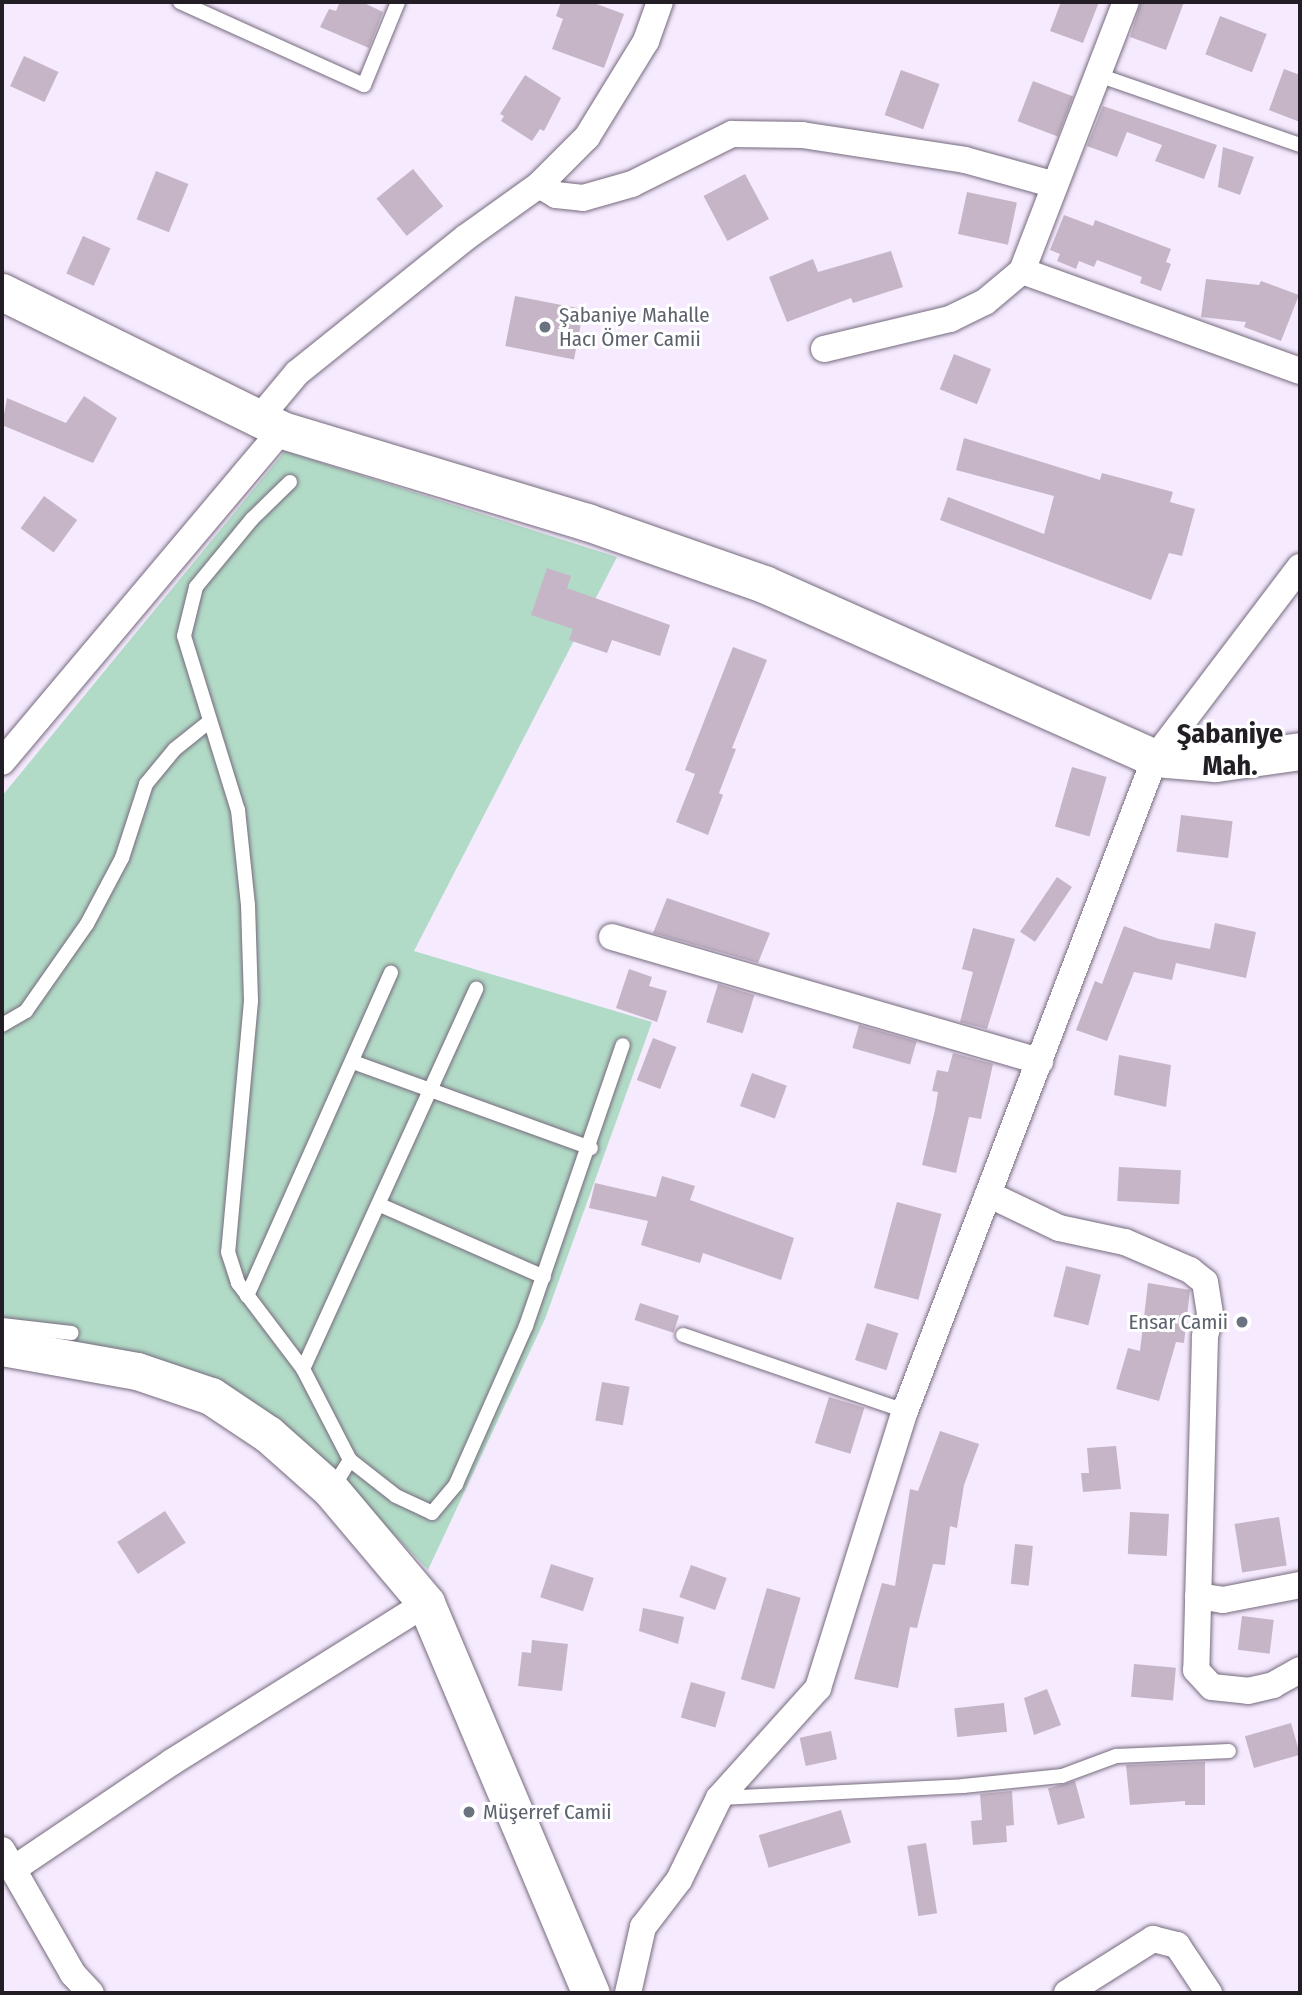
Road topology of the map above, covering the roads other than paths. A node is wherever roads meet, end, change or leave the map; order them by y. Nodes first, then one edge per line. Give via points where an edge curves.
1 (180, 2) edge
2 (398, 2) edge
3 (660, 2) edge
4 (1126, 2) edge
5 (1098, 75) junction
6 (1300, 145) edge
7 (539, 185) junction
8 (1055, 185) junction
9 (1022, 271) junction
10 (2, 292) edge
11 (824, 349) dead end
12 (1300, 371) edge
13 (271, 423) junction
14 (290, 482) dead end
15 (1300, 567) edge
16 (210, 721) junction
17 (1300, 751) edge
18 (1154, 758) junction
19 (2, 762) edge
20 (612, 937) dead end
21 (391, 973) dead end
22 (476, 989) dead end
23 (2, 1025) edge
24 (623, 1045) dead end
25 (1040, 1061) junction
26 (354, 1062) junction
27 (432, 1090) junction
28 (591, 1148) junction
29 (989, 1195) junction
30 (380, 1205) junction
31 (544, 1277) junction
32 (247, 1296) junction
33 (2, 1325) edge
34 (72, 1333) dead end
35 (683, 1335) dead end
36 (2, 1347) edge
37 (303, 1369) junction
38 (905, 1411) junction
39 (341, 1475) junction
40 (1300, 1585) edge
41 (1198, 1596) junction
42 (426, 1603) junction
43 (1300, 1670) edge
44 (1229, 1751) dead end
45 (719, 1798) junction
46 (8, 1859) edge
47 (91, 1993) edge
48 (591, 1993) edge
49 (628, 1993) edge
50 (1067, 1993) edge
51 (1209, 1993) edge

1 - 2 lane via 364,85
3 - 7 street via 646,41 587,137
4 - 5 street
5 - 6 lane
5 - 8 street
7 - 8 street via 556,195 583,198 632,184 732,134 802,135 965,160
7 - 13 street via 465,238 297,373
8 - 9 street
9 - 11 street via 985,302 950,319
9 - 12 street
10 - 13 street
13 - 18 street via 587,522 764,584
13 - 19 street
14 - 16 lane via 252,519 196,587 184,636
15 - 18 street
16 - 23 lane via 175,749 146,784 122,858 87,924 26,1011
16 - 32 lane via 238,810 248,905 251,1002 228,1252
17 - 18 street via 1215,763
18 - 25 street
20 - 25 street
21 - 26 lane
22 - 27 lane
24 - 28 lane
25 - 29 street
26 - 27 lane
26 - 32 lane
27 - 28 lane
27 - 30 lane
28 - 31 lane
29 - 38 street
29 - 41 street via 1059,1228 1125,1242 1190,1270 1205,1282 1210,1315 1205,1336
30 - 31 lane
30 - 37 lane
31 - 39 lane via 491,1414 456,1484 432,1513
32 - 37 lane
33 - 34 lane
35 - 38 lane
36 - 39 street via 137,1371 211,1396
37 - 39 lane
38 - 45 street via 818,1688
39 - 42 street
40 - 41 street via 1223,1600
41 - 43 street via 1193,1649 1196,1670 1204,1682 1248,1691 1273,1685
42 - 46 street
42 - 48 street
44 - 45 lane via 1116,1756 1062,1776 963,1786 803,1798
45 - 49 street via 679,1880 643,1927
46 - 47 street via 74,1974
50 - 51 street via 1153,1938 1177,1945

